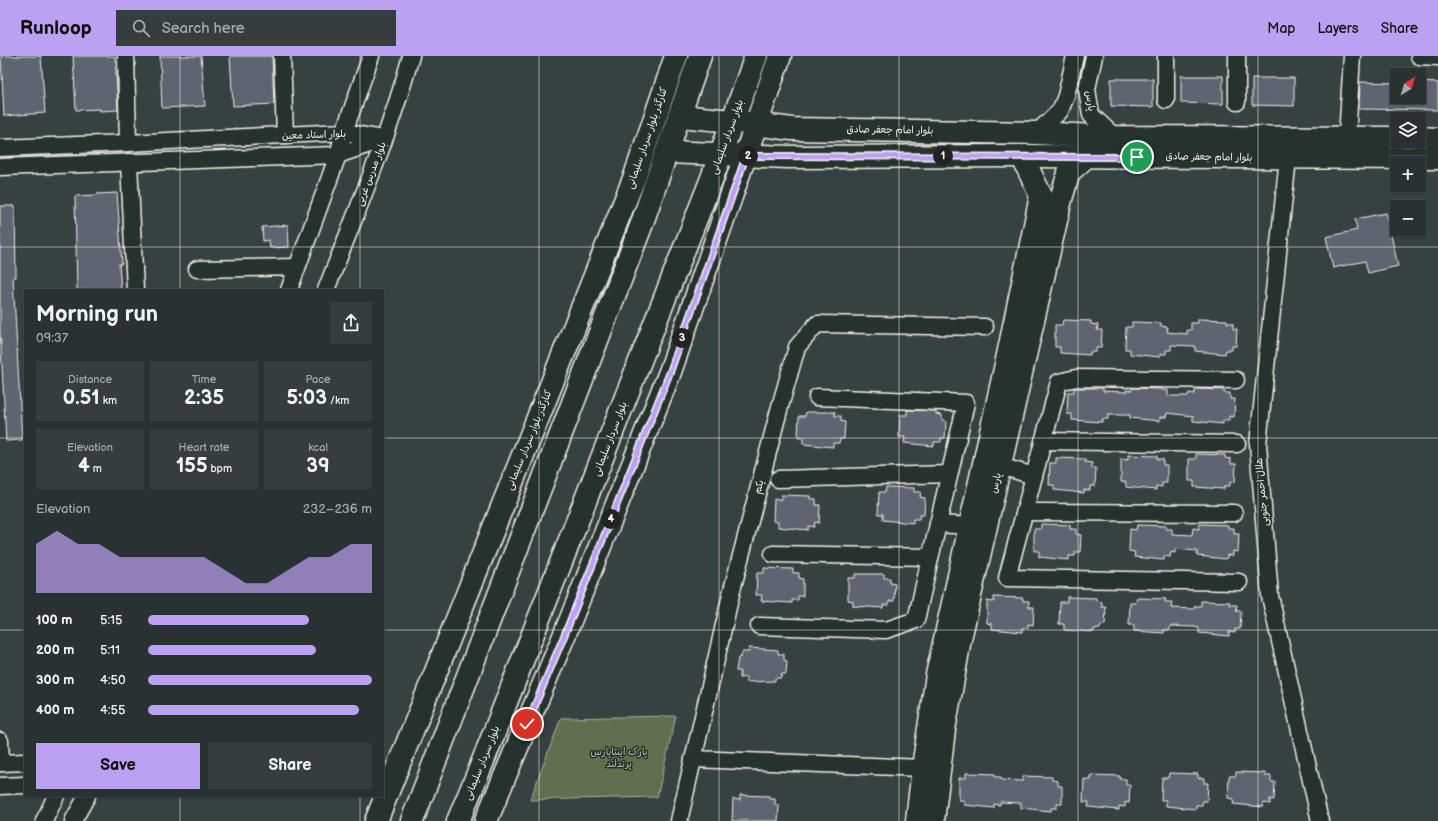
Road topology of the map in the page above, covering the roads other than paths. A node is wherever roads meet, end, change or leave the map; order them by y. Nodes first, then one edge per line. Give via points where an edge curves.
1 (126, 56) edge
2 (282, 56) edge
3 (371, 56) edge
4 (411, 56) edge
5 (676, 56) edge
6 (700, 56) edge
7 (756, 56) edge
8 (780, 56) edge
9 (1076, 56) edge
10 (1094, 56) edge
11 (1166, 56) edge
12 (1237, 56) edge
13 (1352, 56) edge
14 (1419, 56) edge
15 (1438, 57) edge
16 (1166, 100) dead end
17 (1237, 102) dead end
18 (679, 116) junction
19 (732, 121) junction
20 (757, 124) junction
21 (792, 129) junction
22 (344, 132) junction
23 (1036, 133) junction
24 (285, 135) junction
25 (1115, 137) junction
26 (1347, 138) junction
27 (1390, 138) edge
28 (1426, 138) edge
29 (1438, 138) edge
30 (384, 139) junction
31 (128, 143) junction
32 (0, 148) edge
33 (667, 152) junction
34 (721, 153) junction
35 (338, 155) junction
36 (746, 156) junction
37 (1022, 156) junction
38 (1087, 156) junction
39 (789, 157) junction
40 (1288, 158) junction
41 (1438, 158) edge
42 (129, 162) junction
43 (0, 167) edge
44 (1051, 197) junction
45 (297, 267) junction
46 (197, 269) dead end
47 (135, 289) edge
48 (289, 289) edge
49 (326, 289) edge
50 (985, 327) dead end
51 (1236, 380) dead end
52 (816, 396) dead end
53 (1043, 441) junction
54 (1237, 444) dead end
55 (1000, 466) junction
56 (949, 474) junction
57 (1034, 476) junction
58 (778, 478) dead end
59 (1024, 512) junction
60 (1234, 513) dead end
61 (938, 524) junction
62 (970, 526) junction
63 (773, 554) dead end
64 (930, 557) junction
65 (1239, 582) dead end
66 (759, 626) dead end
67 (527, 724) junction
68 (0, 741) edge
69 (693, 759) junction
70 (24, 762) edge
71 (1, 763) edge
72 (481, 766) junction
73 (931, 769) junction
74 (24, 785) edge
75 (0, 786) edge
76 (56, 797) edge
77 (86, 797) edge
78 (44, 821) edge
79 (73, 821) edge
80 (376, 821) edge
81 (412, 821) edge
82 (458, 821) edge
83 (486, 821) edge
84 (679, 821) edge
85 (917, 821) edge
86 (933, 821) edge
87 (1320, 821) edge

1 - 31 street
2 - 24 street
3 - 22 street
4 - 30 street, بلوار مدرس غربی
5 - 80 street, کنارگذر بلوار سردار سلیمانی via 635,176
6 - 18 street
7 - 19 street, بلوار سردار سلیمانی
8 - 20 street
9 - 23 street, پارس via 1060,111
10 - 25 street, پارس via 1087,89 1091,115
11 - 16 street
12 - 17 street
13 - 26 street
14 - 15 street
18 - 19 street, بلوار امام جعفر صادق
18 - 33 street
19 - 20 street, بلوار امام جعفر صادق
19 - 34 street, بلوار سردار سلیمانی
20 - 21 street, بلوار امام جعفر صادق
20 - 36 street
21 - 23 street, بلوار امام جعفر صادق
21 - 39 street via 785,136 784,147
22 - 24 street, بلوار استاد معین
22 - 30 street, بلوار استاد معین
22 - 35 street
23 - 25 street, بلوار امام جعفر صادق
24 - 31 street, بلوار استاد معین
25 - 26 street, بلوار امام جعفر صادق
26 - 27 street, بلوار امام جعفر صادق
28 - 29 street
30 - 35 street, بلوار استاد معین
30 - 49 street, بلوار مدرس غربی
31 - 32 street, بلوار استاد معین
33 - 34 street, بلوار امام جعفر صادق
33 - 81 street via 641,226
34 - 36 street, بلوار امام جعفر صادق
34 - 72 street, بلوار سردار سلیمانی
35 - 42 street, بلوار استاد معین
35 - 45 street
36 - 39 street, بلوار امام جعفر صادق
36 - 67 street via 670,372
37 - 38 street, بلوار امام جعفر صادق
37 - 39 street, بلوار امام جعفر صادق
37 - 44 street
38 - 40 street, بلوار امام جعفر صادق
38 - 44 street, پارس via 1069,172
40 - 41 street, بلوار امام جعفر صادق
40 - 87 street, هلال احمر جنوبی via 1258,444 1270,596
42 - 43 street, بلوار استاد معین
42 - 47 street
44 - 55 street, پارس
44 - 62 street, پارس via 1007,360
45 - 46 street
45 - 48 street
50 - 69 street, یکم via 817,324 797,347 732,590
51 - 53 street via 1076,378 1059,382
52 - 56 street via 966,403
53 - 54 street
53 - 57 street
55 - 57 street
55 - 73 street, پارس via 960,639 944,730
56 - 58 street
56 - 61 street
57 - 59 street
59 - 60 street
59 - 65 street via 1007,578
61 - 62 street
61 - 64 street
62 - 73 street, پارس via 936,675
63 - 64 street
64 - 66 street via 916,620 886,630
67 - 72 street
67 - 83 street
68 - 71 street
69 - 73 street
69 - 84 street, یکم
70 - 71 street
72 - 82 street, بلوار سردار سلیمانی
73 - 85 street, پارس
73 - 86 street, پارس
74 - 75 street
76 - 78 street
77 - 79 street

